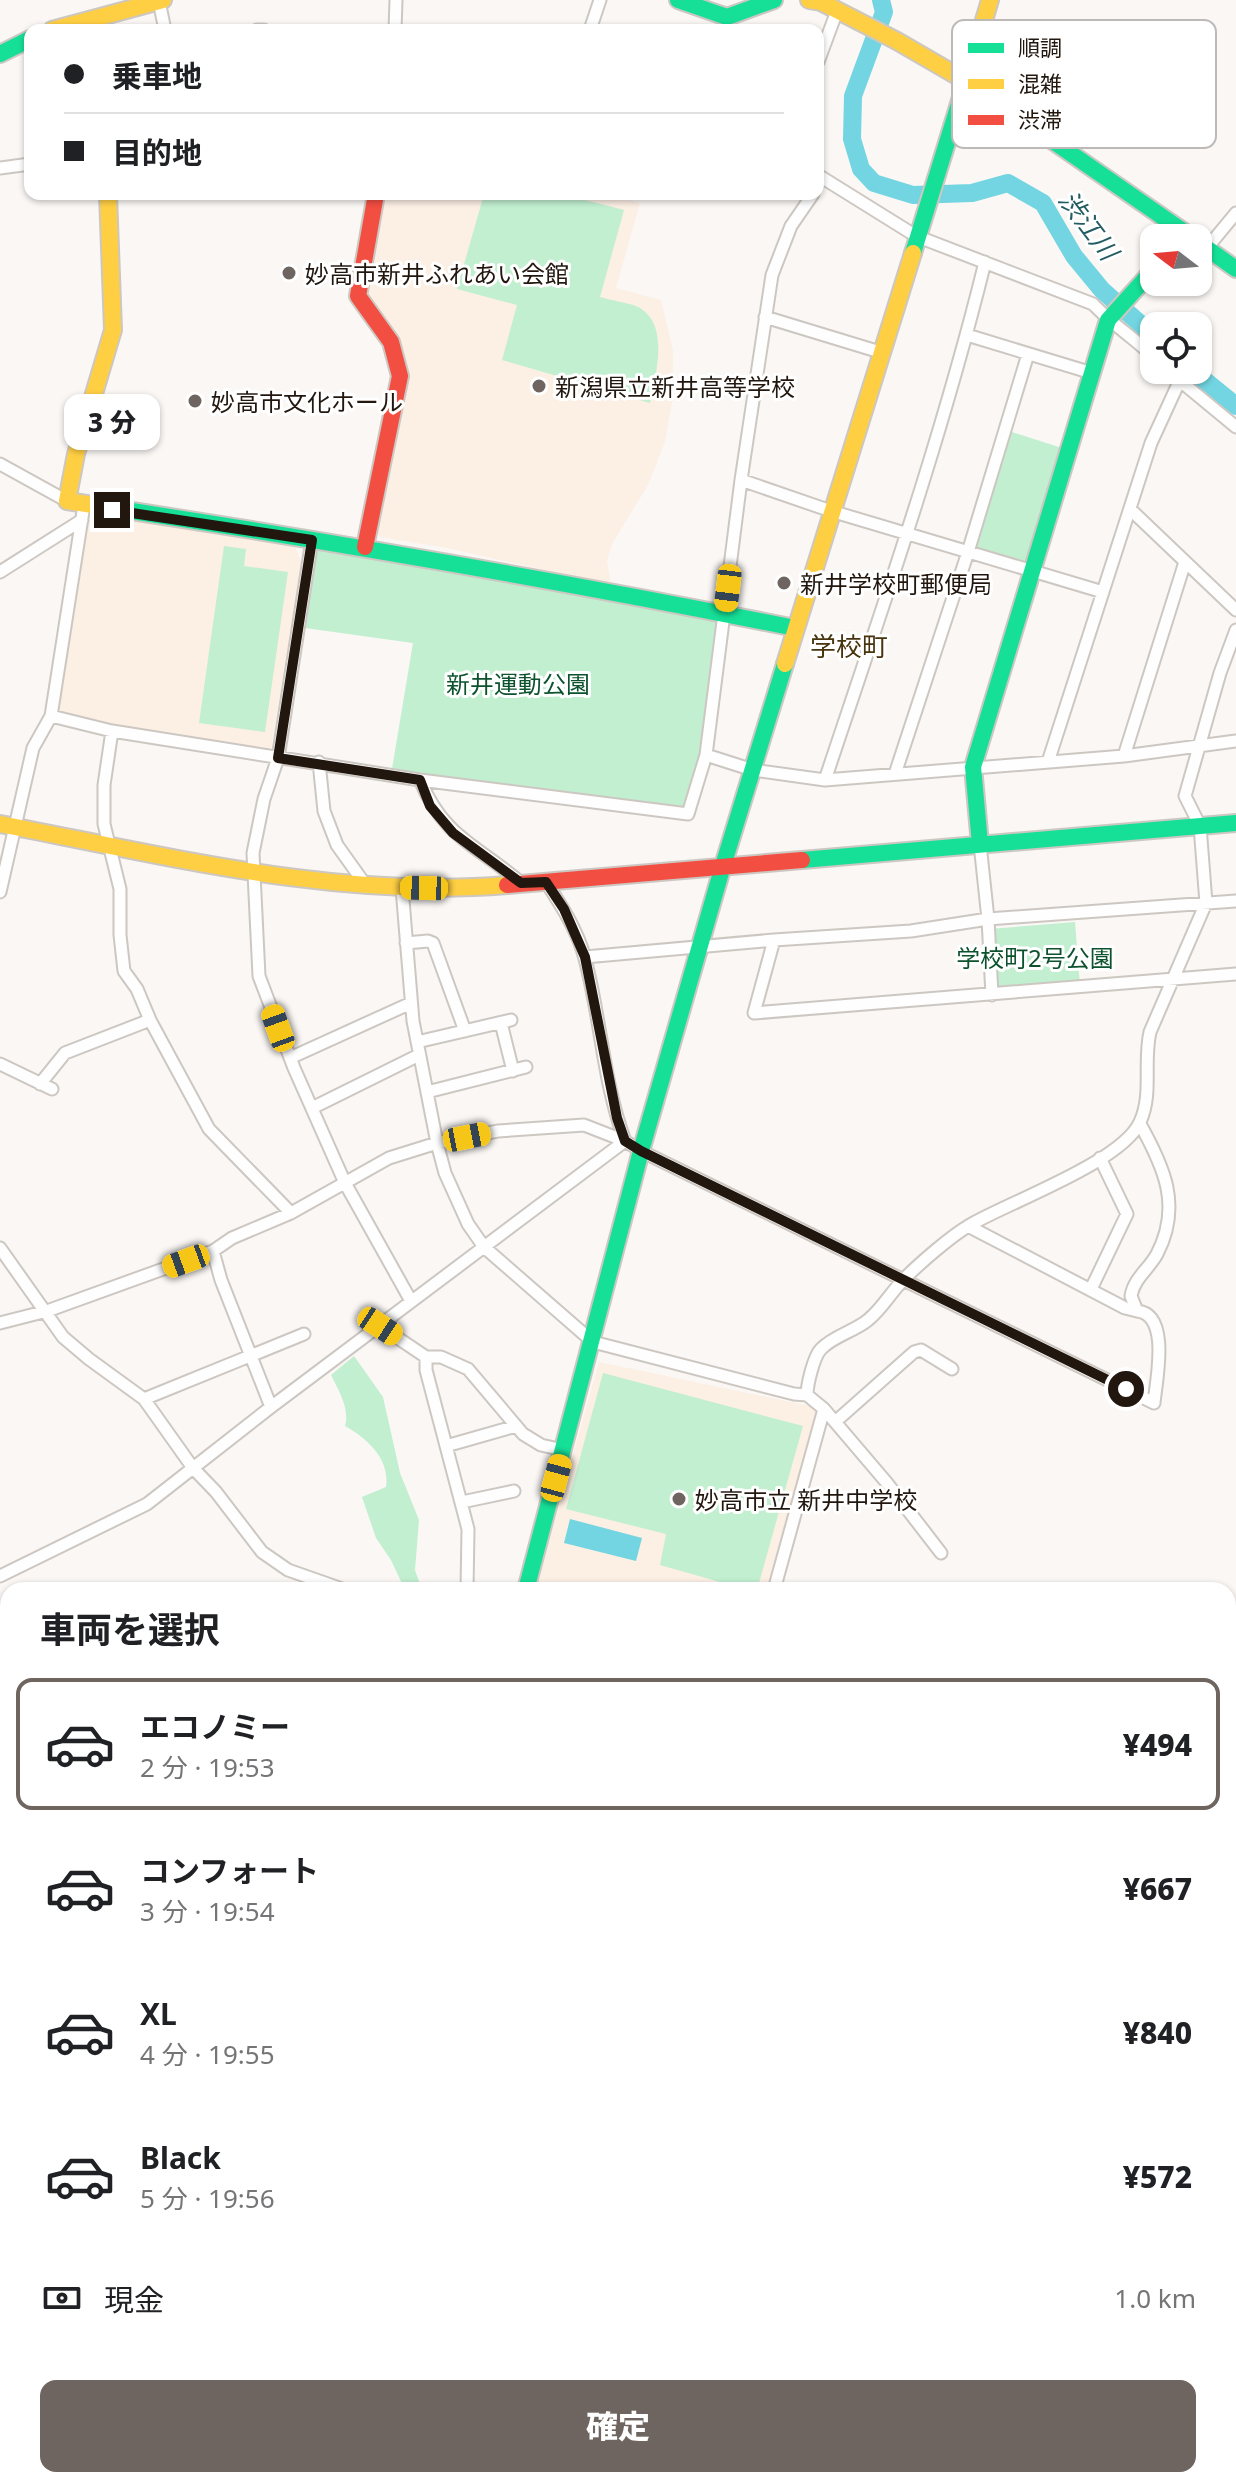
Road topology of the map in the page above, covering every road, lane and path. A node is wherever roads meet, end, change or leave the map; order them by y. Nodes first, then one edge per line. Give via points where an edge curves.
1 (396, 0) edge
2 (600, 0) edge
3 (678, 0) edge
4 (774, 0) edge
5 (809, 0) edge
6 (990, 0) edge
7 (161, 1) edge
8 (837, 11) junction
9 (984, 20) edge
10 (75, 24) edge
11 (164, 24) edge
12 (395, 24) edge
13 (592, 24) edge
14 (24, 42) edge
15 (824, 46) edge
16 (0, 54) edge
17 (952, 73) edge
18 (952, 124) edge
19 (1062, 148) edge
20 (24, 165) edge
21 (0, 168) edge
22 (824, 182) edge
23 (108, 200) edge
24 (375, 200) edge
25 (809, 200) edge
26 (1236, 213) edge
27 (1170, 224) edge
28 (1212, 228) edge
29 (916, 236) junction
30 (1212, 253) edge
31 (985, 262) junction
32 (1236, 269) edge
33 (1140, 285) edge
34 (765, 317) junction
35 (1109, 317) junction
36 (967, 335) junction
37 (1140, 344) edge
38 (880, 352) junction
39 (1028, 354) junction
40 (1092, 373) junction
41 (1178, 384) edge
42 (1182, 384) edge
43 (1236, 427) edge
44 (0, 464) edge
45 (741, 480) junction
46 (67, 501) junction
47 (1130, 509) junction
48 (831, 511) junction
49 (83, 512) junction
50 (907, 532) junction
51 (312, 540) junction
52 (365, 547) junction
53 (968, 552) junction
54 (1185, 562) junction
55 (0, 572) edge
56 (1033, 572) junction
57 (1103, 592) junction
58 (1236, 610) edge
59 (725, 615) junction
60 (795, 628) junction
61 (1236, 630) edge
62 (1236, 671) edge
63 (1220, 673) junction
64 (51, 716) junction
65 (112, 731) junction
66 (1236, 741) edge
67 (1199, 744) junction
68 (706, 755) junction
69 (1124, 756) junction
70 (278, 758) junction
71 (319, 762) junction
72 (1048, 762) junction
73 (973, 767) junction
74 (753, 770) junction
75 (895, 774) junction
76 (420, 780) junction
77 (825, 780) junction
78 (1236, 823) edge
79 (8, 826) edge
80 (1200, 826) junction
81 (980, 844) junction
82 (111, 846) junction
83 (722, 869) junction
84 (253, 872) junction
85 (546, 882) junction
86 (521, 883) junction
87 (367, 887) junction
88 (402, 888) junction
89 (0, 892) edge
90 (1236, 901) edge
91 (1206, 903) junction
92 (988, 919) junction
93 (774, 940) junction
94 (406, 943) junction
95 (700, 947) junction
96 (585, 957) junction
97 (1236, 974) edge
98 (1174, 978) junction
99 (992, 995) junction
100 (411, 1003) junction
101 (150, 1020) junction
102 (465, 1031) junction
103 (418, 1048) junction
104 (290, 1058) junction
105 (0, 1064) edge
106 (526, 1067) dead end
107 (513, 1071) junction
108 (40, 1084) junction
109 (52, 1089) dead end
110 (427, 1092) junction
111 (312, 1108) junction
112 (1140, 1124) junction
113 (625, 1141) junction
114 (437, 1143) junction
115 (641, 1151) junction
116 (1100, 1158) junction
117 (345, 1183) junction
118 (291, 1213) junction
119 (968, 1226) junction
120 (484, 1247) junction
121 (0, 1248) edge
122 (213, 1251) junction
123 (904, 1279) junction
124 (1091, 1289) junction
125 (411, 1301) junction
126 (47, 1311) junction
127 (1137, 1311) junction
128 (0, 1323) edge
129 (380, 1326) junction
130 (304, 1334) dead end
131 (593, 1342) junction
132 (251, 1356) junction
133 (426, 1357) junction
134 (952, 1369) dead end
135 (807, 1395) junction
136 (144, 1399) junction
137 (271, 1407) junction
138 (824, 1409) junction
139 (835, 1422) junction
140 (516, 1426) junction
141 (446, 1446) junction
142 (563, 1450) junction
143 (193, 1468) junction
144 (514, 1491) dead end
145 (462, 1502) junction
146 (941, 1553) dead end
147 (0, 1576) edge
148 (322, 1582) edge
149 (467, 1582) edge
150 (528, 1582) edge
151 (776, 1582) edge

1 - 12 street
2 - 13 street
3 - 4 street via 727,17
5 - 8 street
6 - 9 street
7 - 10 street
7 - 11 street
8 - 15 street
8 - 17 street
14 - 16 street
18 - 29 street
19 - 27 street
20 - 21 street
22 - 29 street
23 - 46 street via 113,330
24 - 52 street via 358,296 389,335 399,355 400,376
25 - 34 street via 781,250
26 - 28 street
29 - 31 street
29 - 38 street
30 - 32 street
31 - 35 street via 1093,304
31 - 36 street
33 - 35 street
34 - 38 street
34 - 45 street
35 - 37 street
35 - 40 street
36 - 39 street
36 - 50 street
38 - 48 street
39 - 40 street
39 - 53 street
40 - 56 street
41 - 47 street via 1151,443
42 - 43 street
44 - 46 street
45 - 48 street
45 - 59 street
46 - 49 street
47 - 54 street
47 - 57 street
48 - 50 street
48 - 60 street
49 - 51 street
49 - 55 street
49 - 64 street
50 - 53 street
50 - 77 street
51 - 52 street
51 - 70 street
52 - 59 street
53 - 56 street
53 - 75 street
54 - 58 street
54 - 69 street
56 - 57 street
56 - 73 street
57 - 72 street
59 - 60 street
59 - 68 street
60 - 74 street
61 - 63 street
62 - 63 street
63 - 67 street
64 - 65 street
64 - 79 street via 33,748
65 - 70 street
65 - 82 street via 104,785 104,824
66 - 67 street
67 - 69 street
67 - 80 street via 1185,796
68 - 74 street
68 - 76 street via 688,814
69 - 72 street
70 - 71 street
70 - 84 street via 264,799
71 - 76 street
71 - 87 street via 324,811 337,845
72 - 73 street
73 - 75 street
73 - 81 street
74 - 77 street
74 - 83 street
75 - 77 street
76 - 86 street via 430,806 453,833
78 - 80 street
79 - 82 street
79 - 89 street
80 - 81 street
80 - 91 street
81 - 83 street
81 - 92 street
82 - 84 street
82 - 101 street via 120,889 124,971
83 - 85 street
83 - 95 street
84 - 87 street
84 - 104 street via 259,976
85 - 86 street
85 - 96 street
86 - 88 street
87 - 88 street
88 - 94 street
90 - 91 street
91 - 92 street
91 - 98 street
92 - 93 street via 911,931
92 - 99 street
93 - 95 street
93 - 99 street via 754,1013
94 - 100 street
94 - 102 street via 433,943
95 - 96 street
95 - 115 street
96 - 113 street via 612,1102
97 - 98 street
98 - 99 street
98 - 112 street via 1150,1032
100 - 103 street
100 - 104 street
101 - 108 street via 65,1053
101 - 118 street via 209,1129
102 - 103 street
102 - 107 street via 506,1022
103 - 110 street
103 - 111 street
104 - 111 street
105 - 108 street
106 - 107 street
107 - 110 street
108 - 109 street
110 - 114 street
111 - 117 street
112 - 116 street
112 - 127 street via 1157,1155 1170,1209 1156,1255 1132,1289
113 - 114 street via 584,1125 498,1131
113 - 115 street
113 - 120 street
114 - 117 street via 389,1158
114 - 120 street via 468,1224
115 - 123 street
115 - 131 street
116 - 119 street
116 - 124 street via 1127,1214
117 - 118 street
117 - 125 street
118 - 122 street
119 - 123 street
119 - 124 street
120 - 125 street
120 - 131 street
121 - 126 street
122 - 126 street
122 - 132 street
123 - 127 street via 1154,1403 1160,1345 1153,1320
123 - 135 street via 869,1320 821,1349
124 - 127 street
125 - 129 street
126 - 128 street
126 - 136 street via 63,1337
129 - 133 street
129 - 137 street
130 - 132 street
131 - 135 street
131 - 142 street
132 - 136 street
132 - 137 street
133 - 140 street via 441,1357 468,1369
133 - 141 street
134 - 139 street via 921,1350 914,1352
135 - 138 street
136 - 143 street
137 - 143 street
138 - 139 street
138 - 151 street
139 - 146 street
140 - 141 street
140 - 142 street via 541,1445
141 - 145 street
142 - 150 street
143 - 147 street via 147,1504
143 - 148 street via 271,1558
144 - 145 street
145 - 149 street via 468,1529

